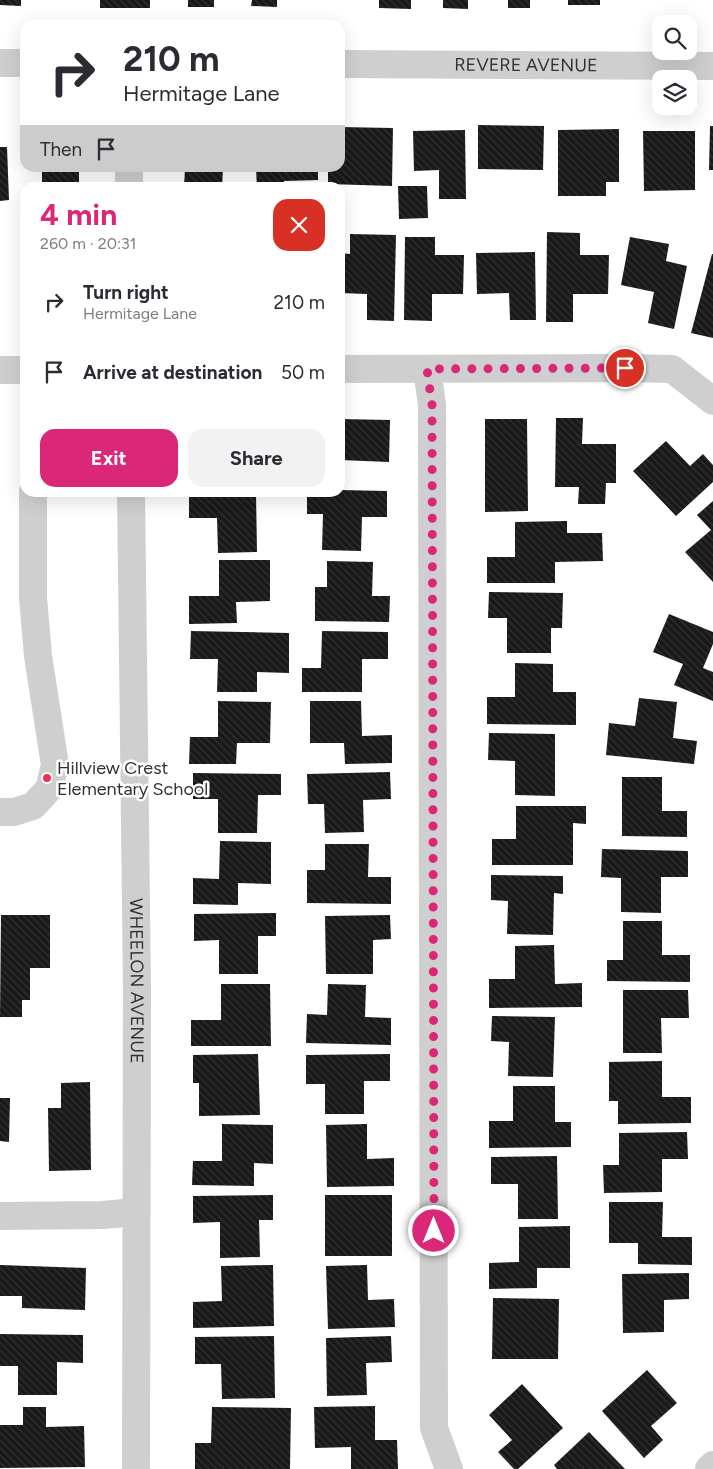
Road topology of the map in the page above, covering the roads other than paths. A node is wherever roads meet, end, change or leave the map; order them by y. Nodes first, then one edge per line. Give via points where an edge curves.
1 (0, 63) edge
2 (20, 63) edge
3 (345, 64) edge
4 (713, 66) edge
5 (345, 369) edge
6 (427, 369) junction
7 (0, 370) edge
8 (20, 370) edge
9 (713, 400) edge
10 (33, 497) edge
11 (131, 497) edge
12 (0, 812) edge
13 (135, 1212) junction
14 (0, 1216) edge
15 (713, 1465) edge
16 (136, 1469) edge
17 (449, 1469) edge
18 (709, 1469) edge

1 - 2 street
3 - 4 street, REVERE AVENUE
5 - 6 street
6 - 9 street via 672,369
6 - 17 street via 432,405 434,1428
7 - 8 street
10 - 12 street via 38,656 55,765 50,789 33,806 14,812
11 - 13 street, WHEELON AVENUE via 137,988
13 - 14 street
13 - 16 street, WHEELON AVENUE
15 - 18 street

